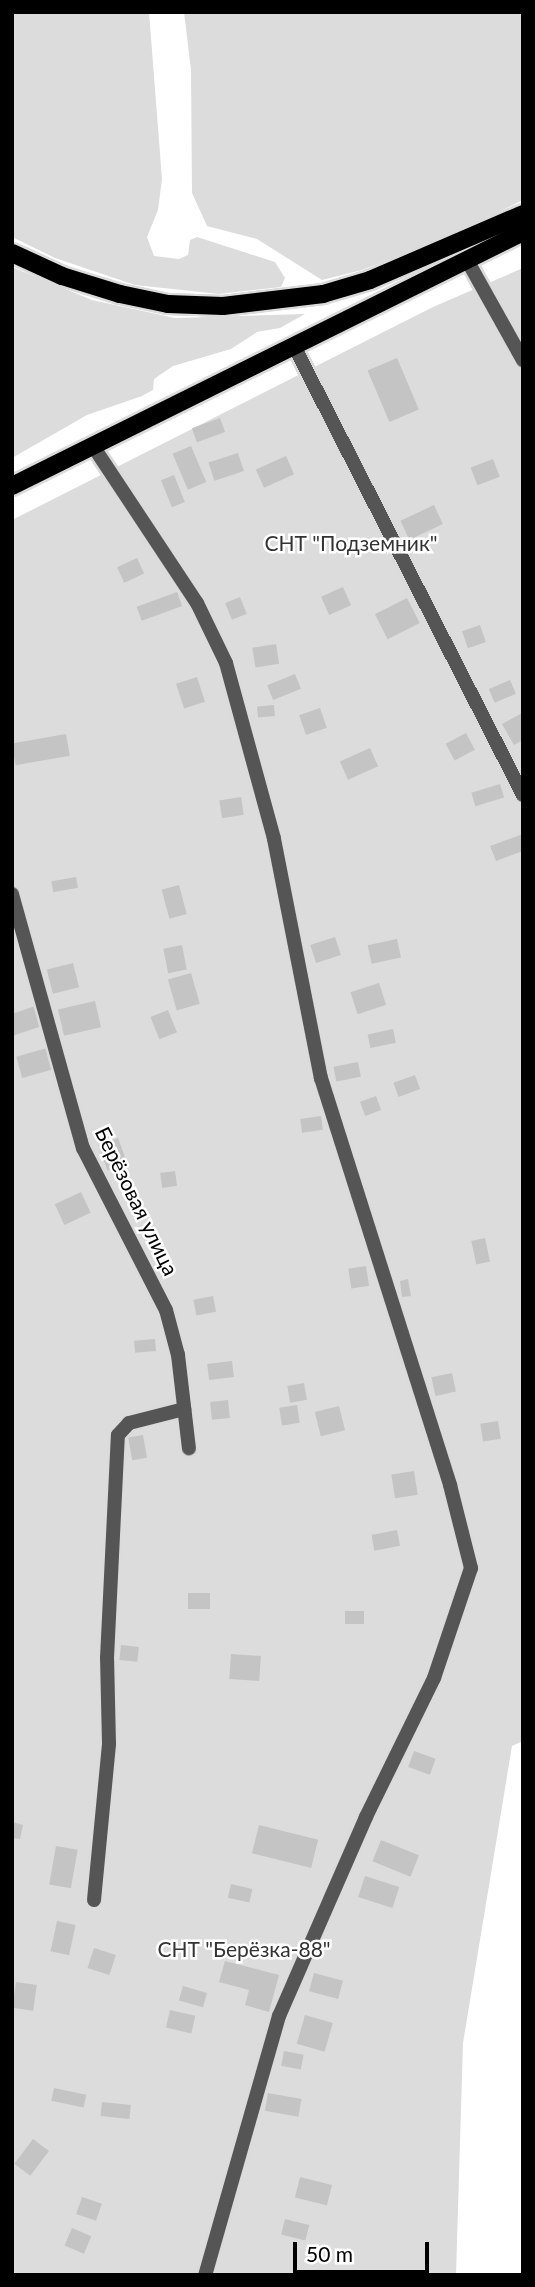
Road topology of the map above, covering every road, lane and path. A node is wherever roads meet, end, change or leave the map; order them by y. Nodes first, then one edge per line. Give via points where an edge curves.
1 (523, 214) edge
2 (523, 232) edge
3 (12, 253) edge
4 (467, 260) junction
5 (294, 346) junction
6 (523, 360) edge
7 (93, 446) junction
8 (12, 486) edge
9 (523, 795) edge
10 (12, 894) edge
11 (184, 1409) junction
12 (189, 1448) dead end
13 (94, 1900) dead end
14 (205, 2275) edge

1 - 3 main road via 370,280 323,294 223,306 168,304 120,294 62,276
2 - 4 main road
4 - 5 main road
4 - 6 street
5 - 7 main road
5 - 9 street
7 - 8 main road
7 - 14 street via 197,603 226,663 274,839 321,1078 450,1485 471,1567 434,1678 366,1817 279,2016
10 - 11 street, Берёзовая улица via 83,1148 166,1310 178,1355
11 - 12 street, Берёзовая улица
11 - 13 street via 129,1423 118,1435 107,1658 108,1744

